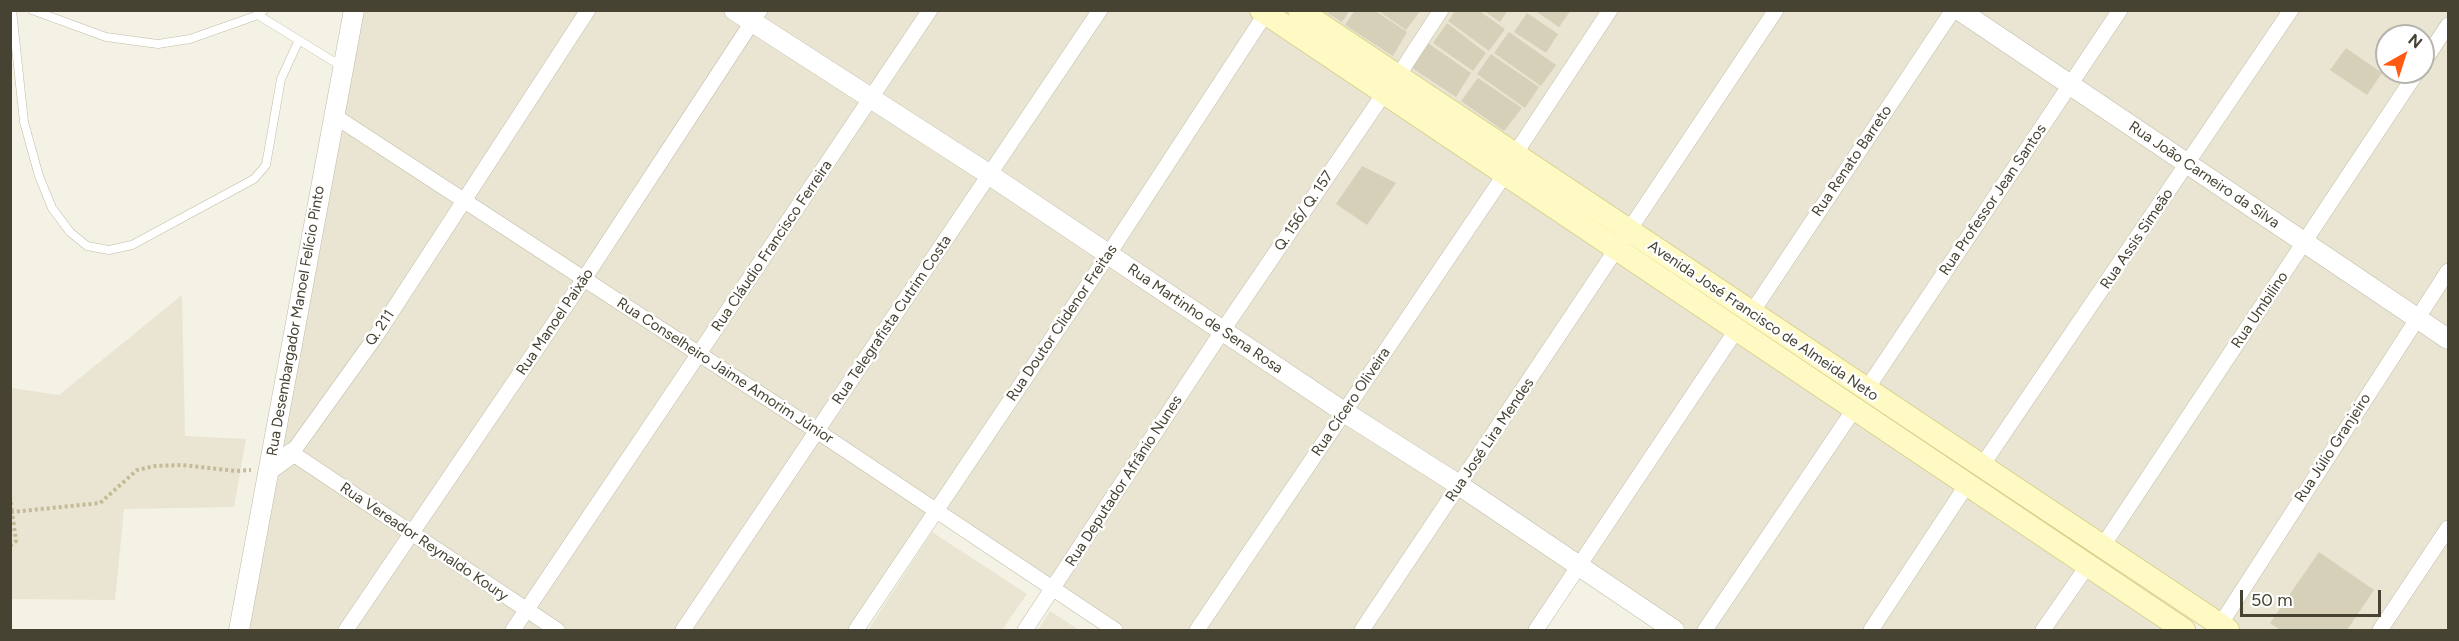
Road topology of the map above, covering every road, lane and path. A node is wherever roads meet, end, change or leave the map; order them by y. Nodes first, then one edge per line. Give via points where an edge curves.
1 (12, 10) edge
2 (32, 10) edge
3 (354, 10) edge
4 (588, 10) edge
5 (734, 10) edge
6 (930, 10) edge
7 (1100, 10) edge
8 (1299, 10) edge
9 (1442, 10) edge
10 (1610, 10) edge
11 (1776, 10) edge
12 (1953, 10) edge
13 (1959, 10) edge
14 (2120, 10) edge
15 (2291, 10) edge
16 (1265, 12) edge
17 (261, 13) edge
18 (756, 16) edge
19 (2448, 25) edge
20 (299, 40) junction
21 (2435, 45) edge
22 (342, 67) junction
23 (1392, 84) junction
24 (2409, 84) edge
25 (2070, 85) junction
26 (20, 88) junction
27 (10, 91) edge
28 (871, 97) junction
29 (333, 114) junction
30 (1515, 154) junction
31 (2188, 164) junction
32 (1504, 174) junction
33 (990, 175) junction
34 (464, 200) junction
35 (1630, 230) junction
36 (2304, 242) junction
37 (1618, 250) junction
38 (1108, 255) junction
39 (2448, 271) edge
40 (584, 279) junction
41 (2417, 318) junction
42 (1744, 321) junction
43 (1223, 330) junction
44 (2448, 339) edge
45 (700, 354) junction
46 (1861, 399) junction
47 (1344, 412) junction
48 (817, 431) junction
49 (291, 453) junction
50 (1981, 466) junction
51 (270, 469) junction
52 (1459, 485) junction
53 (1966, 486) junction
54 (10, 496) edge
55 (936, 511) junction
56 (12, 512) junction
57 (2448, 528) edge
58 (411, 533) junction
59 (10, 546) edge
60 (2095, 556) junction
61 (1580, 566) junction
62 (1053, 589) junction
63 (526, 610) junction
64 (2224, 628) edge
65 (239, 630) edge
66 (346, 630) edge
67 (513, 630) edge
68 (557, 630) edge
69 (683, 630) edge
70 (856, 630) edge
71 (1025, 630) edge
72 (1115, 630) edge
73 (1197, 630) edge
74 (1362, 630) edge
75 (1536, 630) edge
76 (1674, 630) edge
77 (1705, 630) edge
78 (1872, 630) edge
79 (2043, 630) edge
80 (2184, 630) edge
81 (2380, 630) edge

1 - 26 lane
2 - 17 lane via 106,37 158,44 190,39
3 - 22 street, Rua Desembargador Manoel Felício Pinto
4 - 34 street, Q. 211
5 - 18 street, Rua Martinho de Sena Rosa
6 - 28 street, Rua Cláudio Francisco Ferreira
7 - 33 street, Rua Telegrafista Cutrim Costa
8 - 23 main road, Avenida José Francisco de Almeida Neto
9 - 23 street, Q. 156/ Q. 157
10 - 30 street
11 - 35 street
12 - 42 street, Rua Renato Barreto
13 - 25 street, Rua João Carneiro da Silva
14 - 25 street, Rua Professor Jean Santos
15 - 31 street, Rua Assis Simeão
16 - 23 main road, Avenida José Francisco de Almeida Neto
16 - 38 street, Rua Doutor Clidenor Freitas
17 - 20 lane
18 - 28 street, Rua Martinho de Sena Rosa
18 - 40 street, Rua Manoel Paixão
19 - 21 street
20 - 22 lane
20 - 26 lane via 281,79 266,165 254,179 132,245 109,250 87,246 70,232 52,208 27,133
22 - 29 street, Rua Desembargador Manoel Felício Pinto
23 - 30 main road, Avenida José Francisco de Almeida Neto
23 - 32 main road, Avenida José Francisco de Almeida Neto
23 - 43 street, Q. 156/ Q. 157
24 - 36 street, Rua Umbilino
25 - 31 street, Rua João Carneiro da Silva
25 - 46 street, Rua Professor Jean Santos
26 - 27 lane
28 - 33 street, Rua Martinho de Sena Rosa
28 - 45 street, Rua Cláudio Francisco Ferreira
29 - 34 street, Rua Conselheiro Jaime Amorim Júnior
29 - 51 street, Rua Desembargador Manoel Felício Pinto
30 - 35 main road, Avenida José Francisco de Almeida Neto
31 - 36 street, Rua João Carneiro da Silva
31 - 50 street, Rua Assis Simeão
32 - 37 main road, Avenida José Francisco de Almeida Neto
32 - 47 street, Rua Cícero Oliveira
33 - 38 street, Rua Martinho de Sena Rosa
33 - 48 street, Rua Telegrafista Cutrim Costa
34 - 40 street, Rua Conselheiro Jaime Amorim Júnior
34 - 49 street, Q. 211 via 376,336
35 - 37 street, Rua José Lira Mendes
35 - 42 main road, Avenida José Francisco de Almeida Neto
36 - 41 street, Rua João Carneiro da Silva
36 - 60 street, Rua Umbilino
37 - 42 main road, Avenida José Francisco de Almeida Neto
37 - 52 street, Rua José Lira Mendes
38 - 43 street, Rua Martinho de Sena Rosa
38 - 55 street, Rua Doutor Clidenor Freitas
39 - 41 street, Rua Júlio Granjeiro
40 - 45 street, Rua Conselheiro Jaime Amorim Júnior
40 - 58 street, Rua Manoel Paixão
41 - 44 street, Rua João Carneiro da Silva
41 - 64 street, Rua Júlio Granjeiro
42 - 46 main road, Avenida José Francisco de Almeida Neto
42 - 61 street, Rua Renato Barreto
43 - 47 street, Rua Martinho de Sena Rosa
43 - 62 street, Rua Deputador Afrânio Nunes
45 - 48 street, Rua Conselheiro Jaime Amorim Júnior
45 - 63 street, Rua Cláudio Francisco Ferreira
46 - 50 main road, Avenida José Francisco de Almeida Neto
46 - 53 main road, Avenida José Francisco de Almeida Neto
46 - 77 street, Rua Professor Jean Santos
47 - 52 street, Rua Martinho de Sena Rosa
47 - 73 street, Rua Cícero Oliveira
48 - 55 street, Rua Conselheiro Jaime Amorim Júnior
48 - 69 street, Rua Telegrafista Cutrim Costa
49 - 51 street
49 - 58 street, Rua Vereador Reynaldo Koury
50 - 60 main road, Avenida José Francisco de Almeida Neto
51 - 56 path via 155,466 136,470 100,503
51 - 65 street, Rua Desembargador Manoel Felício Pinto
52 - 61 street, Rua Martinho de Sena Rosa
52 - 74 street, Rua José Lira Mendes
53 - 60 main road, Avenida José Francisco de Almeida Neto
53 - 78 street
54 - 56 path
55 - 62 street, Rua Conselheiro Jaime Amorim Júnior
55 - 70 street, Rua Doutor Clidenor Freitas
56 - 59 path via 16,541
57 - 81 street
58 - 63 street, Rua Vereador Reynaldo Koury
58 - 66 street, Rua Manoel Paixão
60 - 64 main road, Avenida José Francisco de Almeida Neto
60 - 79 street, Rua Umbilino
60 - 80 main road, Avenida José Francisco de Almeida Neto
61 - 75 street, Rua Renato Barreto
61 - 76 street, Rua Martinho de Sena Rosa
62 - 71 street, Rua Deputador Afrânio Nunes
62 - 72 street, Rua Conselheiro Jaime Amorim Júnior
63 - 67 street, Rua Cláudio Francisco Ferreira
63 - 68 street, Rua Vereador Reynaldo Koury

